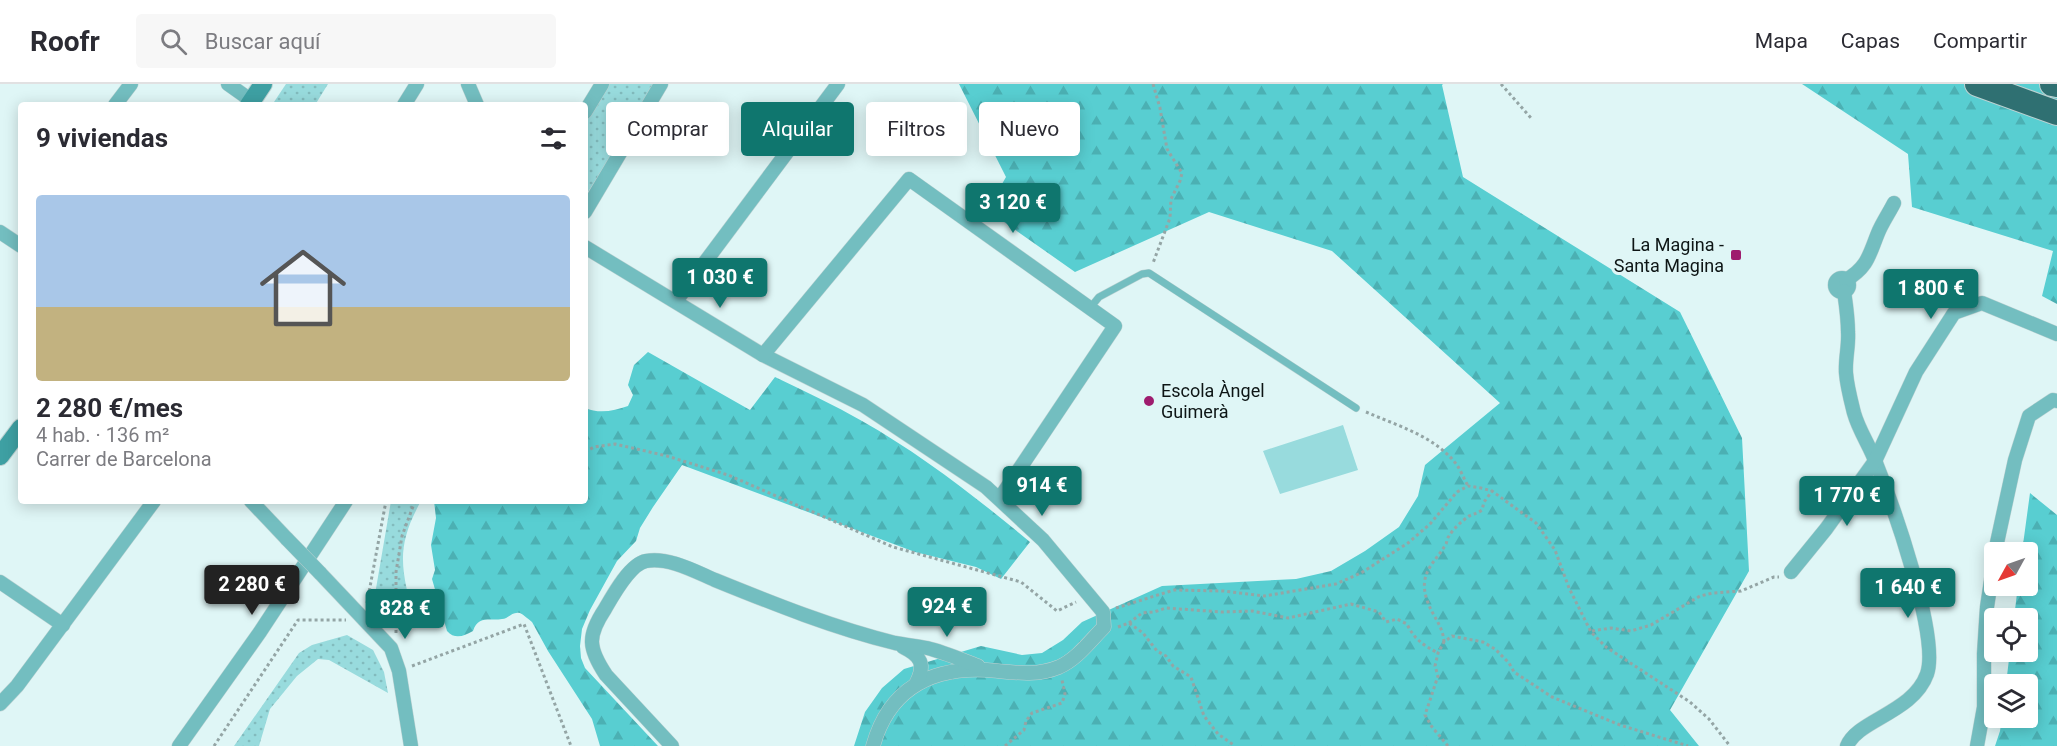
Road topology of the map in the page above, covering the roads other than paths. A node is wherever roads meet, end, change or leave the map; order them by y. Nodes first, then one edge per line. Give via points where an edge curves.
1 (131, 84) edge
2 (228, 84) edge
3 (263, 84) edge
4 (417, 84) edge
5 (468, 84) edge
6 (602, 84) edge
7 (662, 84) edge
8 (838, 84) edge
9 (1977, 84) edge
10 (2052, 84) edge
11 (2057, 85) edge
12 (117, 102) edge
13 (249, 102) edge
14 (251, 102) edge
15 (406, 102) edge
16 (476, 102) edge
17 (588, 107) edge
18 (2057, 113) edge
19 (1894, 203) dead end
20 (588, 207) edge
21 (0, 232) edge
22 (18, 238) edge
23 (588, 249) edge
24 (676, 301) junction
25 (1090, 308) junction
26 (2057, 334) edge
27 (764, 355) junction
28 (2057, 401) edge
29 (1356, 408) road end
30 (18, 432) edge
31 (0, 456) edge
32 (1875, 460) junction
33 (1000, 498) junction
34 (152, 504) edge
35 (254, 504) edge
36 (331, 504) edge
37 (344, 504) edge
38 (334, 517) junction
39 (1997, 542) edge
40 (1791, 572) road end
41 (0, 582) edge
42 (1989, 596) edge
43 (63, 624) junction
44 (896, 643) junction
45 (989, 670) junction
46 (916, 684) junction
47 (0, 704) edge
48 (179, 746) edge
49 (411, 746) edge
50 (672, 746) edge
51 (873, 746) edge
52 (1848, 746) edge
53 (1977, 746) edge

1 - 12 street
2 - 13 street
3 - 14 main road
4 - 15 street
5 - 16 street
6 - 17 street
7 - 20 street
8 - 24 street
9 - 18 highway
10 - 11 highway
19 - 32 street via 1869,258 1845,285 1846,374 1855,415
21 - 22 street
23 - 24 street
24 - 27 street
25 - 27 street via 909,179
25 - 29 lane via 1099,297 1149,273
25 - 33 street via 1115,326
26 - 32 street via 1982,303 1954,313 1916,372
27 - 33 street via 863,405
28 - 39 street via 2029,416
30 - 31 main road
32 - 40 street
32 - 52 street via 1918,590 1930,651 1928,673 1914,695 1853,737
33 - 45 street via 1043,540 1102,612 1104,627 1077,656 1060,667 1015,674
34 - 43 street
35 - 49 street, bridge via 391,648 398,665
36 - 38 street
37 - 38 street
38 - 48 street via 260,632
41 - 43 street
42 - 53 street via 1984,707
43 - 47 street
44 - 45 street via 928,649
44 - 46 street via 921,663
44 - 50 street via 795,612 679,565 658,560 643,562 629,573 600,616 591,646 606,675
45 - 46 street via 959,669
46 - 51 street via 884,716

